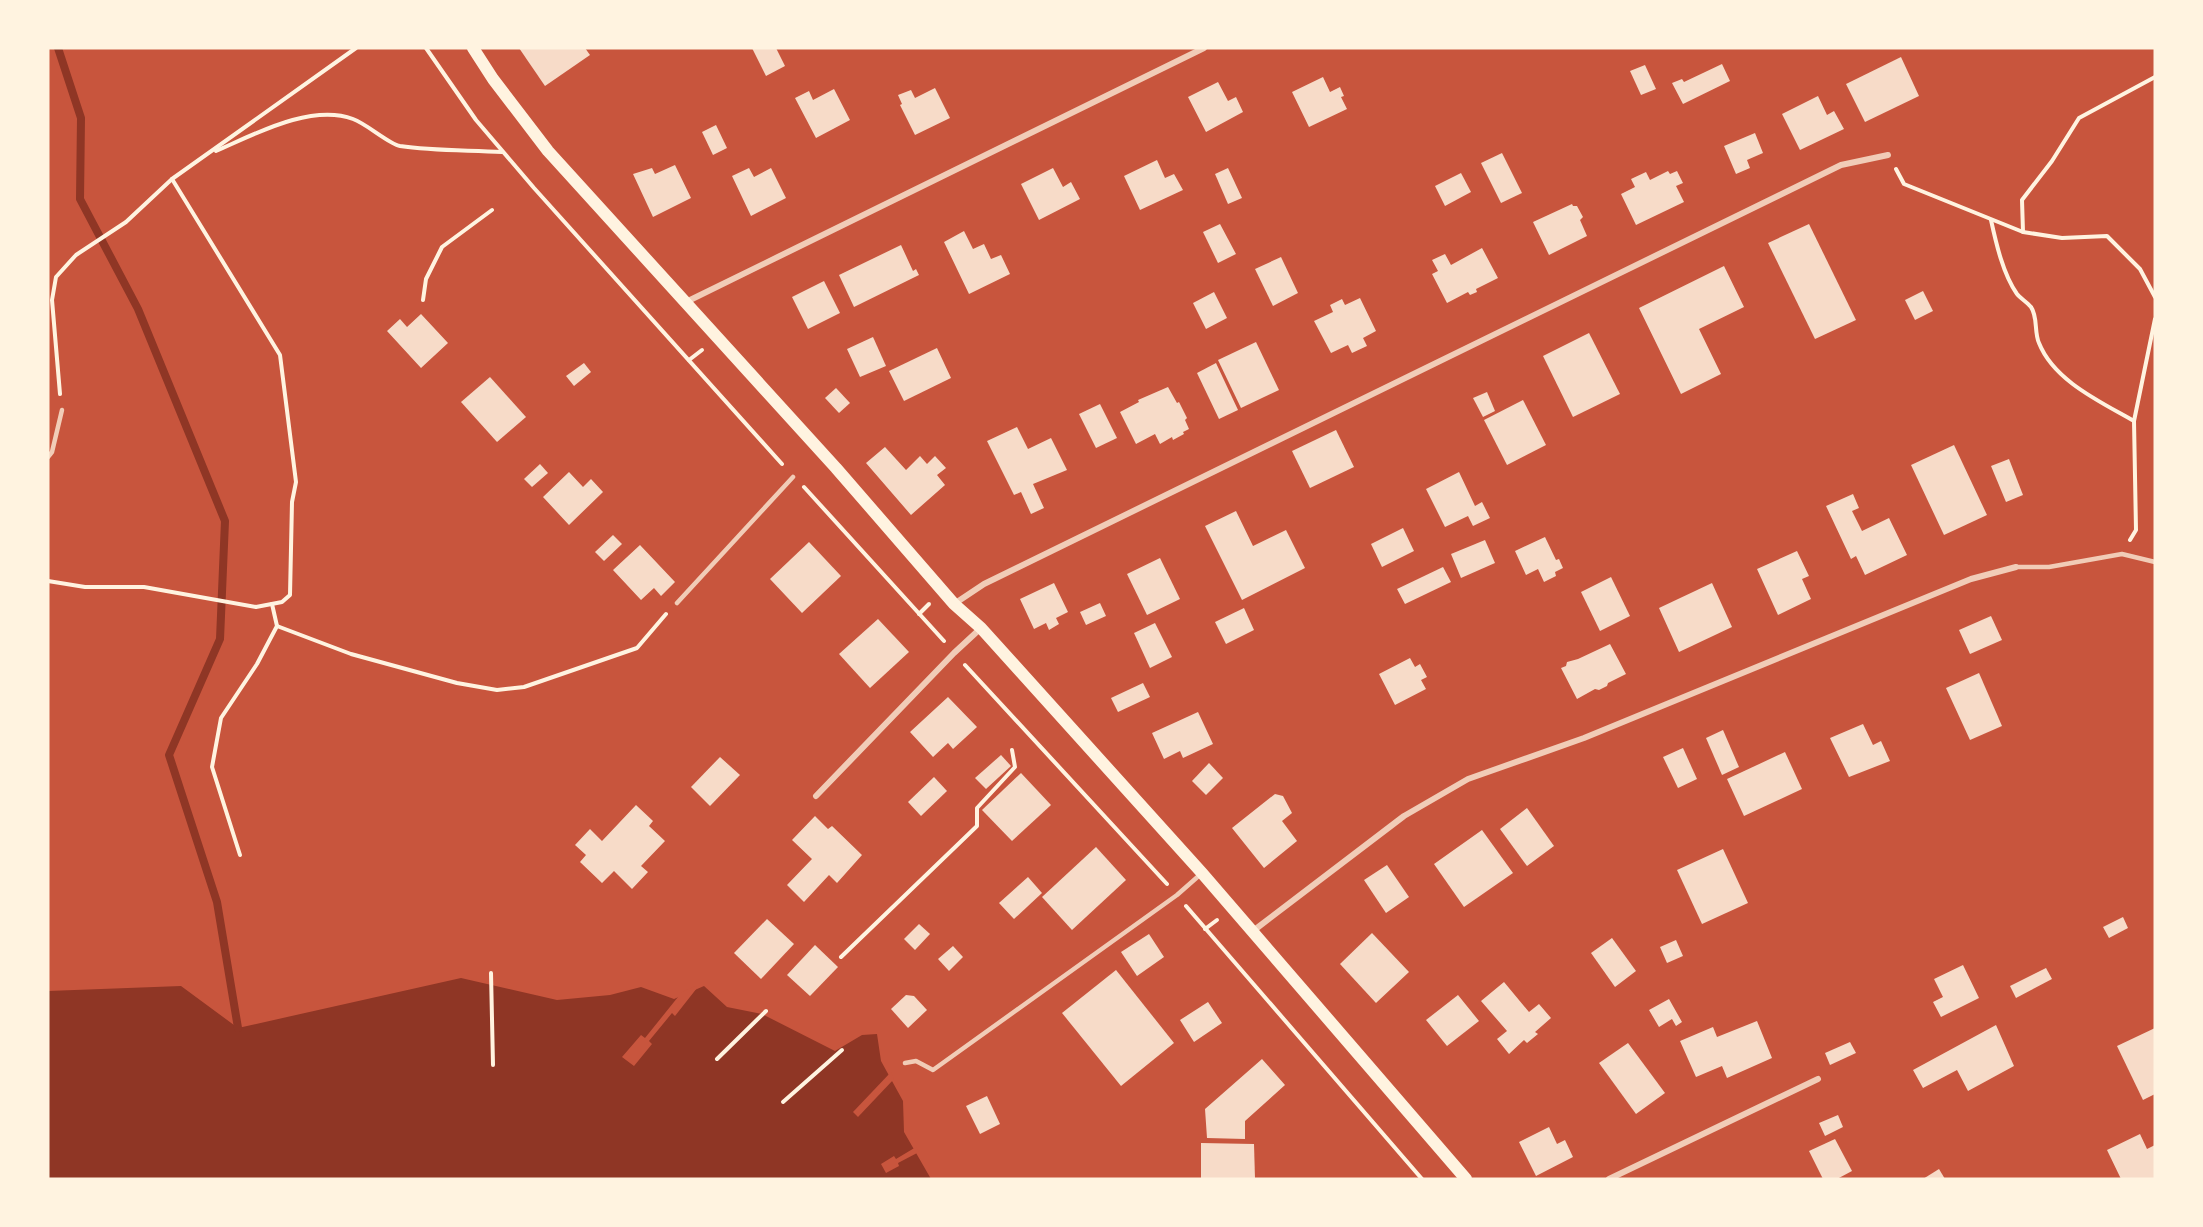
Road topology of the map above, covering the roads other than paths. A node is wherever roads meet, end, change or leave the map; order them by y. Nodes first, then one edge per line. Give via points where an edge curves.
1 (473, 48) edge
2 (1203, 48) edge
3 (1888, 155) road end
4 (686, 302) junction
5 (62, 410) road end
6 (48, 457) edge
7 (793, 477) road end
8 (2155, 562) edge
9 (2016, 567) joint
10 (677, 603) road end
11 (954, 604) junction
12 (981, 628) junction
13 (816, 796) dead end
14 (1202, 873) junction
15 (1252, 931) junction
16 (905, 1063) dead end
17 (1818, 1078) dead end
18 (1466, 1179) edge
19 (1609, 1179) edge

1 - 4 main road via 548,151
2 - 4 street
3 - 11 street via 1841,165 984,584
4 - 11 main road
5 - 6 lane
7 - 10 lane
8 - 9 lane via 2122,554 2049,567
9 - 15 street via 1971,579 1584,738 1468,779 1404,816
11 - 12 main road
12 - 13 street
12 - 14 main road
14 - 15 main road
14 - 16 lane via 933,1070 916,1060
15 - 18 main road
17 - 19 street

